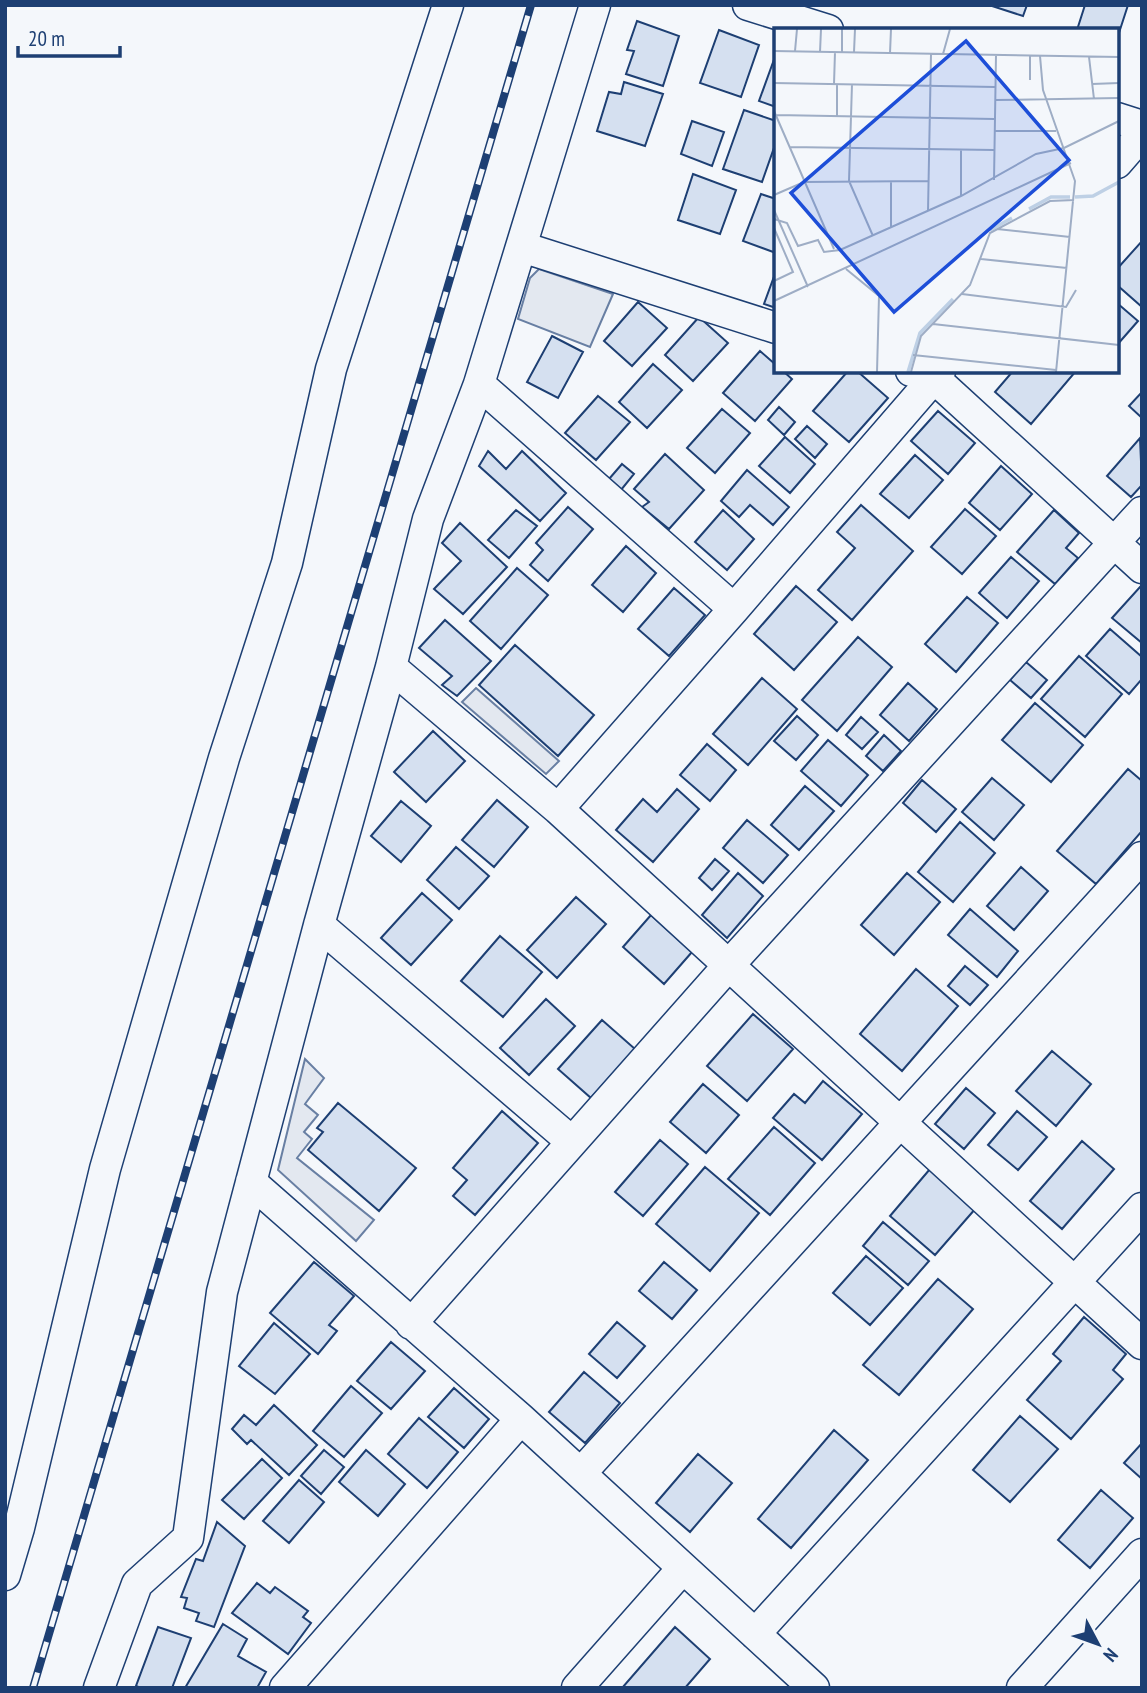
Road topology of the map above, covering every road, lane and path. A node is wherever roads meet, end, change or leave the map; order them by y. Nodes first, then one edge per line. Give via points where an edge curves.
1 (448, 5) edge
2 (595, 5) edge
3 (748, 5) edge
4 (822, 28) edge
5 (1119, 119) edge
6 (1142, 126) edge
7 (1142, 134) edge
8 (1119, 161) edge
9 (522, 247) junction
10 (774, 327) edge
11 (928, 373) edge
12 (479, 384) junction
13 (1142, 512) edge
14 (1114, 543) junction
15 (1142, 568) edge
16 (734, 609) junction
17 (391, 667) junction
18 (558, 809) junction
19 (1142, 857) edge
20 (319, 925) junction
21 (728, 966) junction
22 (901, 1122) junction
23 (571, 1141) junction
24 (251, 1182) junction
25 (1142, 1208) edge
26 (1073, 1283) junction
27 (411, 1324) junction
28 (1142, 1344) edge
29 (521, 1419) junction
30 (581, 1473) junction
31 (1142, 1554) edge
32 (683, 1568) junction
33 (5, 1575) edge
34 (755, 1634) junction
35 (99, 1688) edge
36 (285, 1688) edge
37 (577, 1688) edge
38 (814, 1688) edge
39 (1022, 1688) edge

1 - 33 street via 331,369 287,563 224,758 109,1156
2 - 9 street
3 - 4 street
5 - 6 street
7 - 8 street
9 - 10 street
9 - 12 street
11 - 14 street
11 - 16 street
12 - 16 street
12 - 17 street via 428,519
13 - 14 street
14 - 15 street
14 - 21 street
16 - 18 street
17 - 18 street
17 - 20 street
18 - 21 street
19 - 22 street
20 - 23 street
20 - 24 street
21 - 22 street
21 - 23 street
22 - 26 street
22 - 30 street
23 - 27 street
24 - 27 street
24 - 35 street via 222,1292 188,1538 137,1584
25 - 26 street
26 - 28 street
26 - 34 street
27 - 29 street
29 - 30 street
29 - 36 street
30 - 32 street
31 - 39 street
32 - 34 street
32 - 37 street
34 - 38 street

